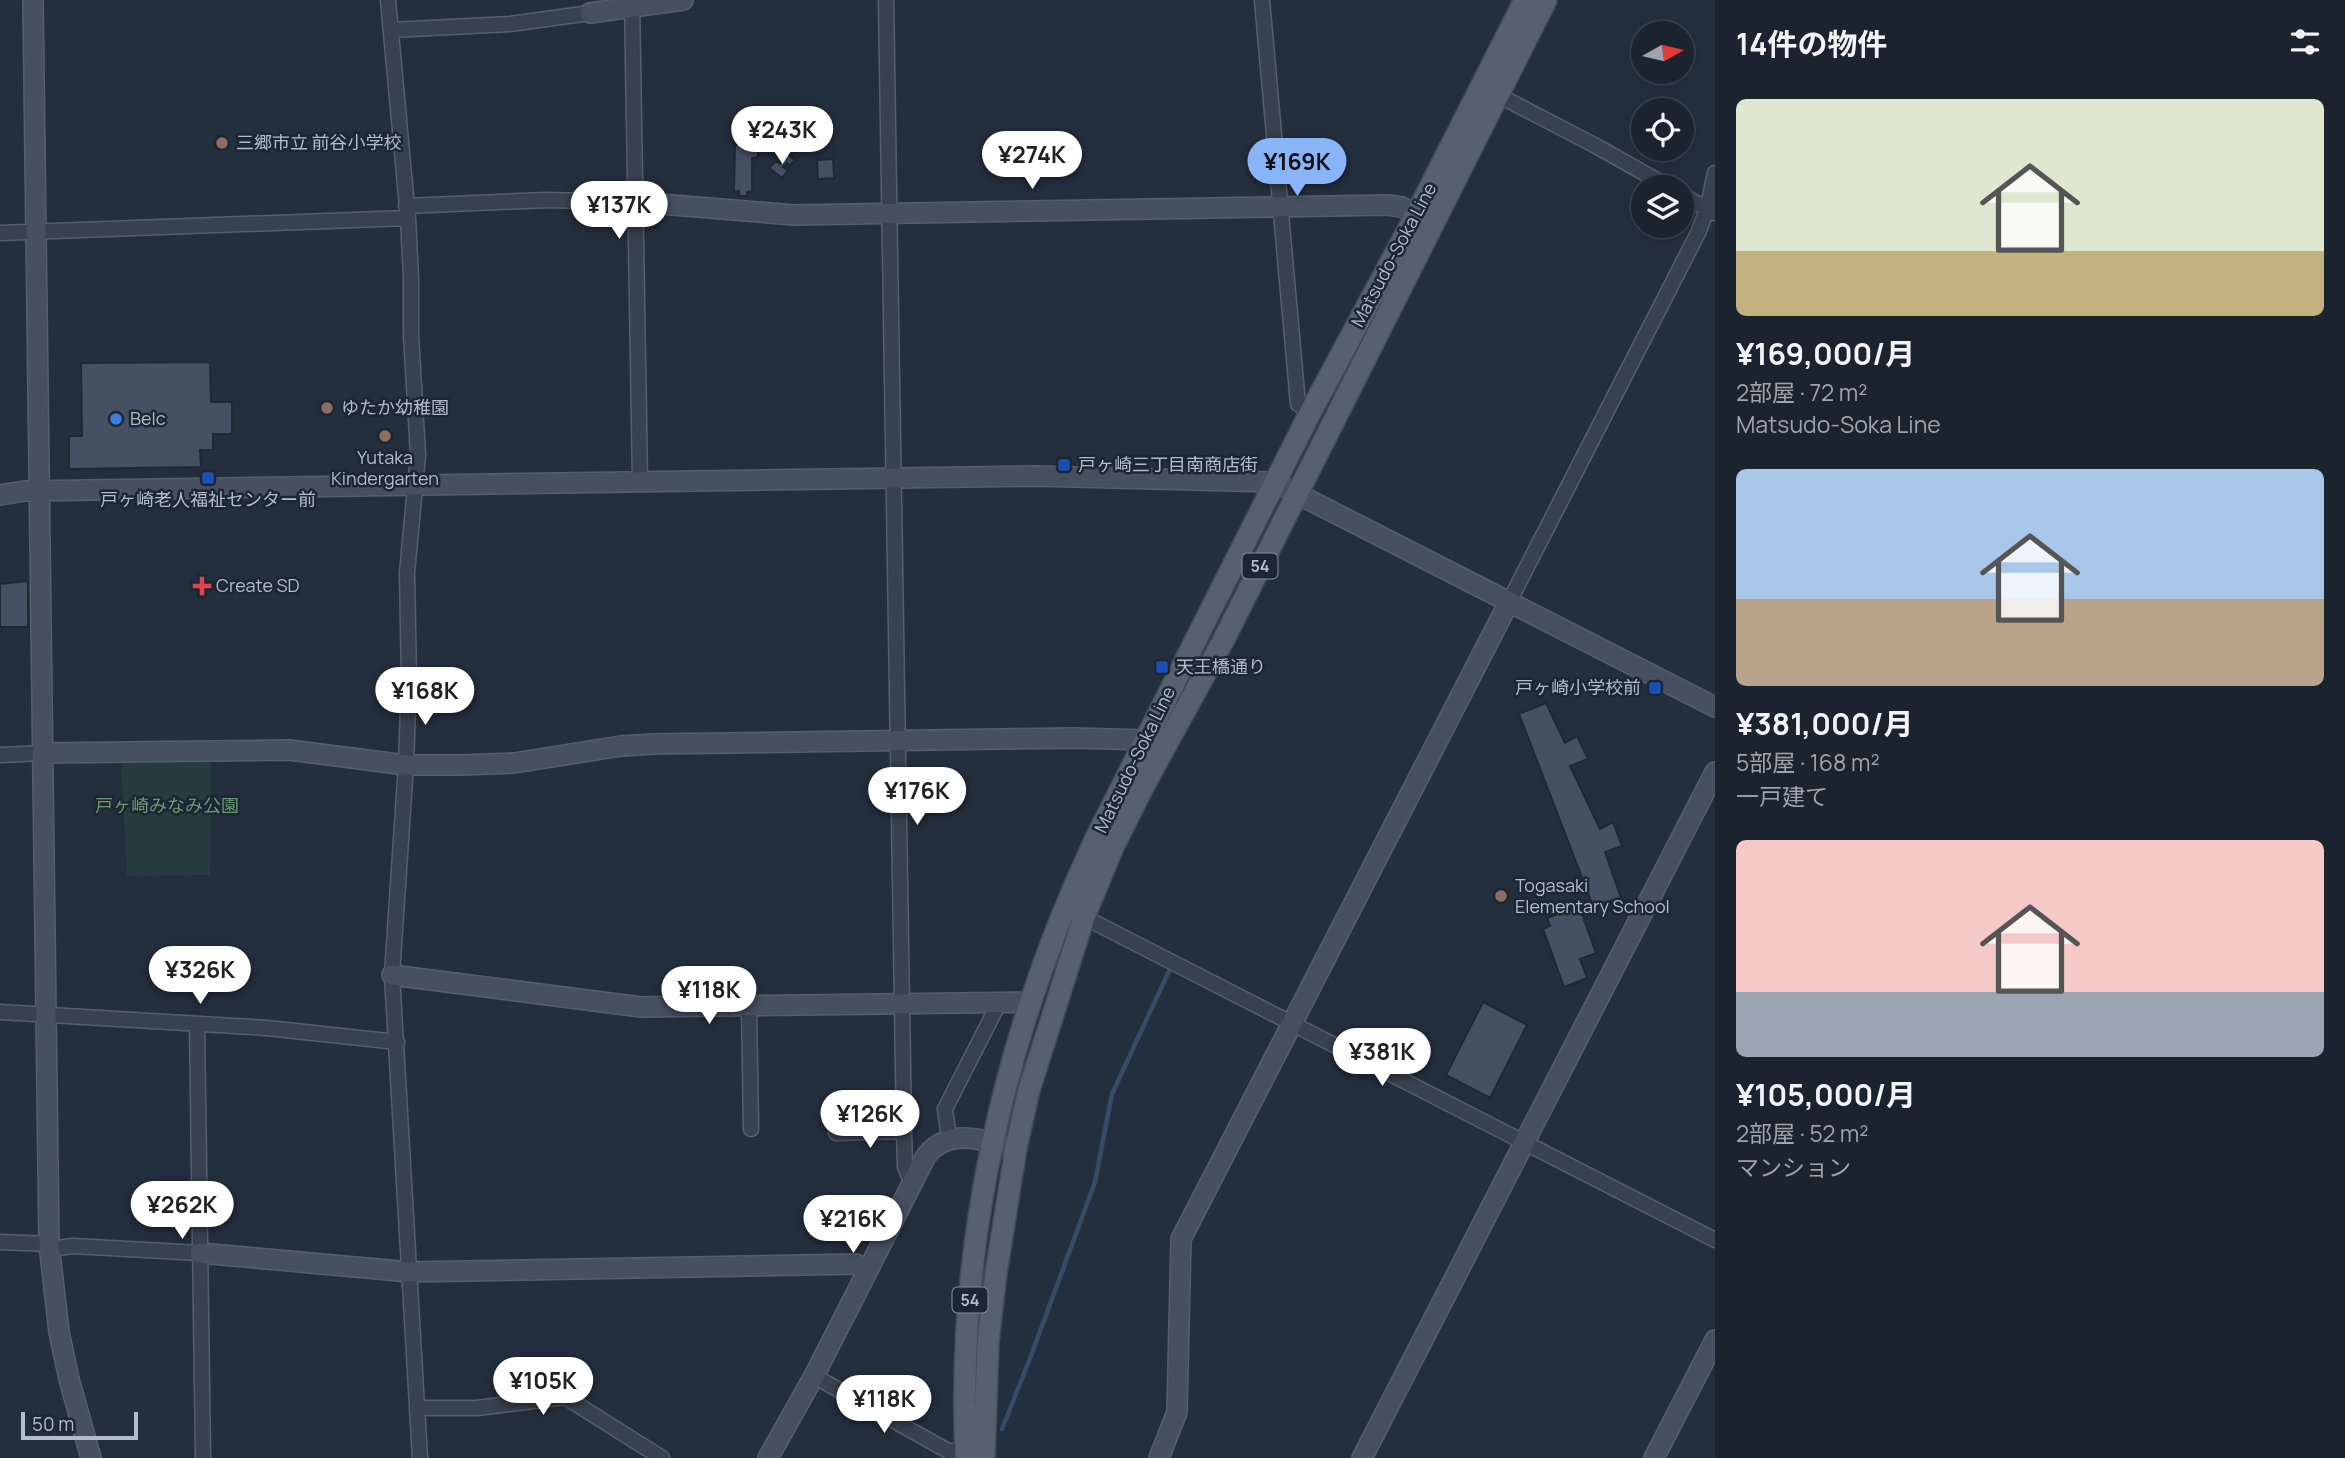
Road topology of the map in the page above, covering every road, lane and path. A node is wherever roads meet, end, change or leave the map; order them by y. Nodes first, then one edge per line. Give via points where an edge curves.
1 (33, 0) edge
2 (388, 0) edge
3 (683, 0) edge
4 (886, 0) edge
5 (1262, 0) edge
6 (1525, 0) edge
7 (1546, 0) edge
8 (632, 4) edge
9 (590, 13) joint
10 (391, 30) junction
11 (1498, 95) junction
12 (1715, 173) edge
13 (1648, 175) edge
14 (635, 202) junction
15 (1694, 202) edge
16 (1280, 209) junction
17 (1711, 211) edge
18 (407, 212) junction
19 (890, 214) junction
20 (1416, 215) junction
21 (36, 230) junction
22 (0, 233) edge
23 (1311, 411) junction
24 (894, 478) junction
25 (640, 482) junction
26 (1275, 482) junction
27 (417, 485) junction
28 (40, 491) junction
29 (1297, 492) junction
30 (0, 495) edge
31 (1509, 602) junction
32 (1715, 707) edge
33 (1145, 740) junction
34 (898, 741) junction
35 (42, 753) junction
36 (0, 755) edge
37 (406, 765) junction
38 (1715, 772) edge
39 (1065, 906) junction
40 (1084, 916) junction
41 (392, 975) junction
42 (1000, 1001) junction
43 (1030, 1002) junction
44 (902, 1003) junction
45 (749, 1006) junction
46 (0, 1012) edge
47 (47, 1015) junction
48 (1293, 1022) junction
49 (197, 1024) junction
50 (397, 1042) junction
51 (751, 1129) dead end
52 (904, 1131) junction
53 (836, 1133) dead end
54 (949, 1138) junction
55 (1526, 1142) junction
56 (991, 1143) junction
57 (1016, 1148) junction
58 (912, 1183) junction
59 (1715, 1240) edge
60 (0, 1242) edge
61 (49, 1246) junction
62 (200, 1253) junction
63 (868, 1270) junction
64 (410, 1272) junction
65 (1715, 1340) edge
66 (814, 1376) junction
67 (417, 1408) junction
68 (972, 1456) edge
69 (91, 1458) edge
70 (203, 1458) edge
71 (420, 1458) edge
72 (662, 1458) edge
73 (768, 1458) edge
74 (1159, 1458) edge
75 (1362, 1458) edge
76 (1654, 1458) edge

1 - 21 street
2 - 10 street
3 - 8 street
4 - 19 street
5 - 16 street
6 - 20 main road, Matsudo-Soka Line / 54
7 - 11 main road, Matsudo-Soka Line / 54
8 - 9 street
8 - 14 street
9 - 10 street via 460,28
10 - 18 street
11 - 13 street
11 - 29 main road, Matsudo-Soka Line / 54
12 - 17 street
14 - 18 street via 546,200
14 - 19 street via 794,215
14 - 25 street
15 - 17 street
16 - 19 street
16 - 20 street via 1388,205
16 - 23 street via 1298,404
17 - 31 street
18 - 21 street
18 - 27 street
19 - 24 street
20 - 23 main road, Matsudo-Soka Line / 54
21 - 22 street
21 - 28 street
23 - 26 main road, Matsudo-Soka Line / 54
24 - 25 street
24 - 26 street via 1035,475
24 - 34 street
25 - 27 street
26 - 29 street
26 - 33 main road, Matsudo-Soka Line / 54
27 - 28 street
27 - 37 street via 407,573
28 - 30 street
28 - 35 street
29 - 31 street
29 - 40 main road, Matsudo-Soka Line / 54 via 1223,641 1143,786
31 - 32 street
31 - 48 street
33 - 34 street
33 - 39 main road, Matsudo-Soka Line / 54
34 - 37 street via 645,744 514,763
34 - 44 street
35 - 36 street
35 - 37 street via 289,750
35 - 47 street
37 - 41 street
38 - 55 street
39 - 40 street
39 - 43 main road, Matsudo-Soka Line / 54
40 - 48 street
40 - 57 main road, Matsudo-Soka Line / 54 via 1029,1090
41 - 45 street via 641,1007
41 - 50 street
42 - 43 street
42 - 44 street
42 - 54 street via 945,1109
43 - 56 main road, Matsudo-Soka Line / 54
44 - 45 street
44 - 52 street
45 - 51 street
46 - 47 street
47 - 49 street
47 - 61 street
48 - 55 street
48 - 74 street via 1181,1239 1177,1412
49 - 50 street
49 - 62 street
50 - 64 street
52 - 53 street
52 - 58 street via 905,1167
54 - 56 street
54 - 58 street via 933,1147
55 - 59 street
55 - 75 street
56 - 57 street
56 - 68 main road, Matsudo-Soka Line / 54 via 972,1273 966,1358
57 - 68 main road, Matsudo-Soka Line / 54
58 - 63 street
60 - 61 street
61 - 62 street
61 - 69 street via 59,1332
62 - 64 street
62 - 70 street
63 - 64 street via 856,1264
63 - 66 street
64 - 67 street
65 - 76 street
66 - 68 street via 948,1451
66 - 73 street
67 - 71 street
67 - 72 street via 477,1408 565,1396

